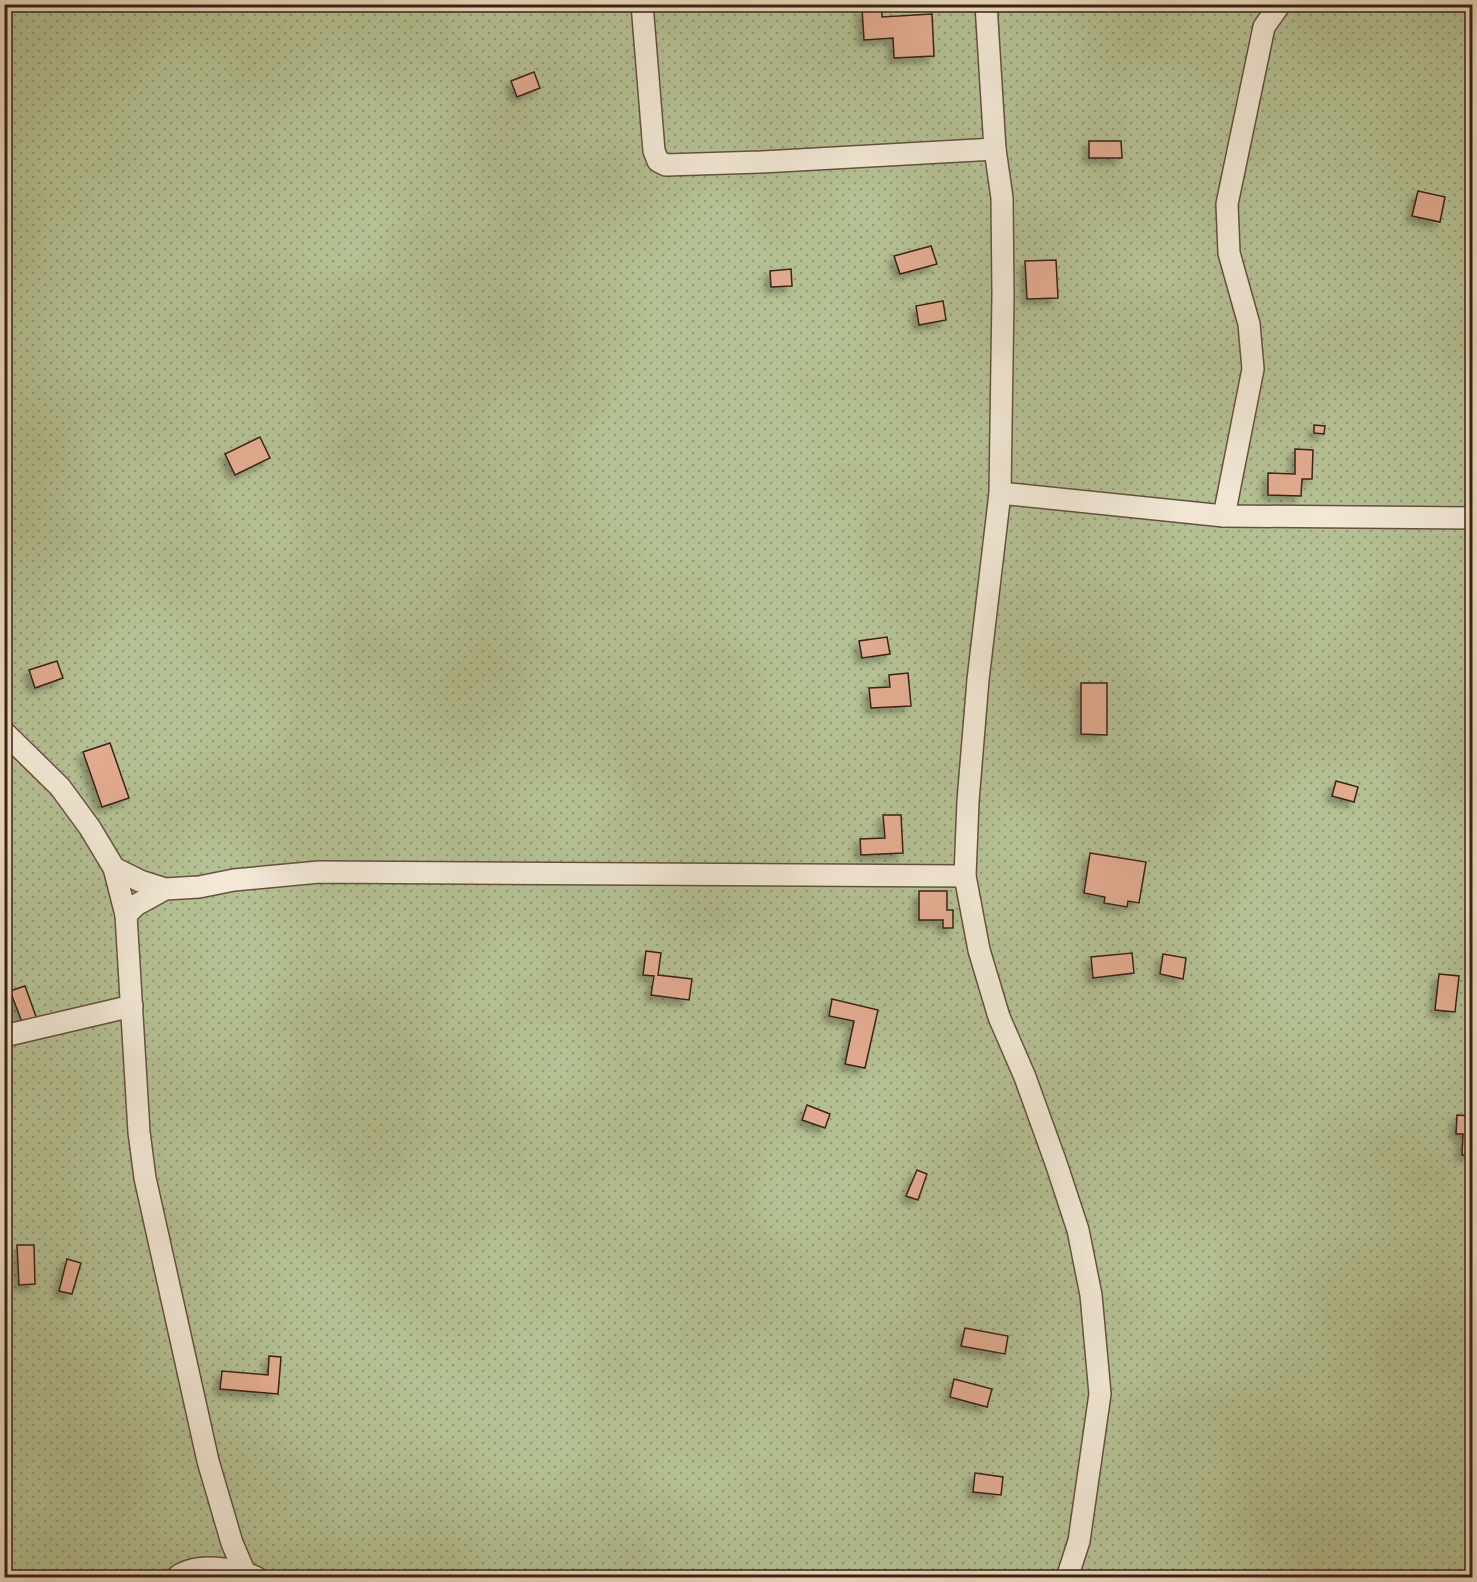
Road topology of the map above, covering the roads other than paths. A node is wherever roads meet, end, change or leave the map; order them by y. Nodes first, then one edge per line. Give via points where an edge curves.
1 (642, 4) edge
2 (986, 4) edge
3 (1280, 4) edge
4 (995, 149) junction
5 (1000, 493) junction
6 (1224, 516) junction
7 (1473, 518) edge
8 (4, 732) edge
9 (114, 868) junction
10 (965, 876) junction
11 (165, 889) junction
12 (126, 915) junction
13 (132, 1006) junction
14 (4, 1036) edge
15 (251, 1574) edge
16 (176, 1578) edge
17 (1067, 1578) edge

1 - 4 street via 654,151 658,161 666,165
2 - 4 street
3 - 6 street via 1264,27 1227,204 1229,253 1249,324 1253,369
4 - 5 street via 1002,198
5 - 6 street
5 - 10 street via 978,680
6 - 7 street
8 - 9 street via 60,787
9 - 11 street
9 - 12 street
10 - 11 street via 320,872
10 - 17 street via 979,950 999,1017 1026,1077 1056,1163 1078,1230 1091,1295 1100,1394 1079,1541
11 - 12 street via 136,904
12 - 13 street
13 - 14 street
13 - 15 street via 145,1178 208,1461 237,1559
15 - 16 street via 196,1568

